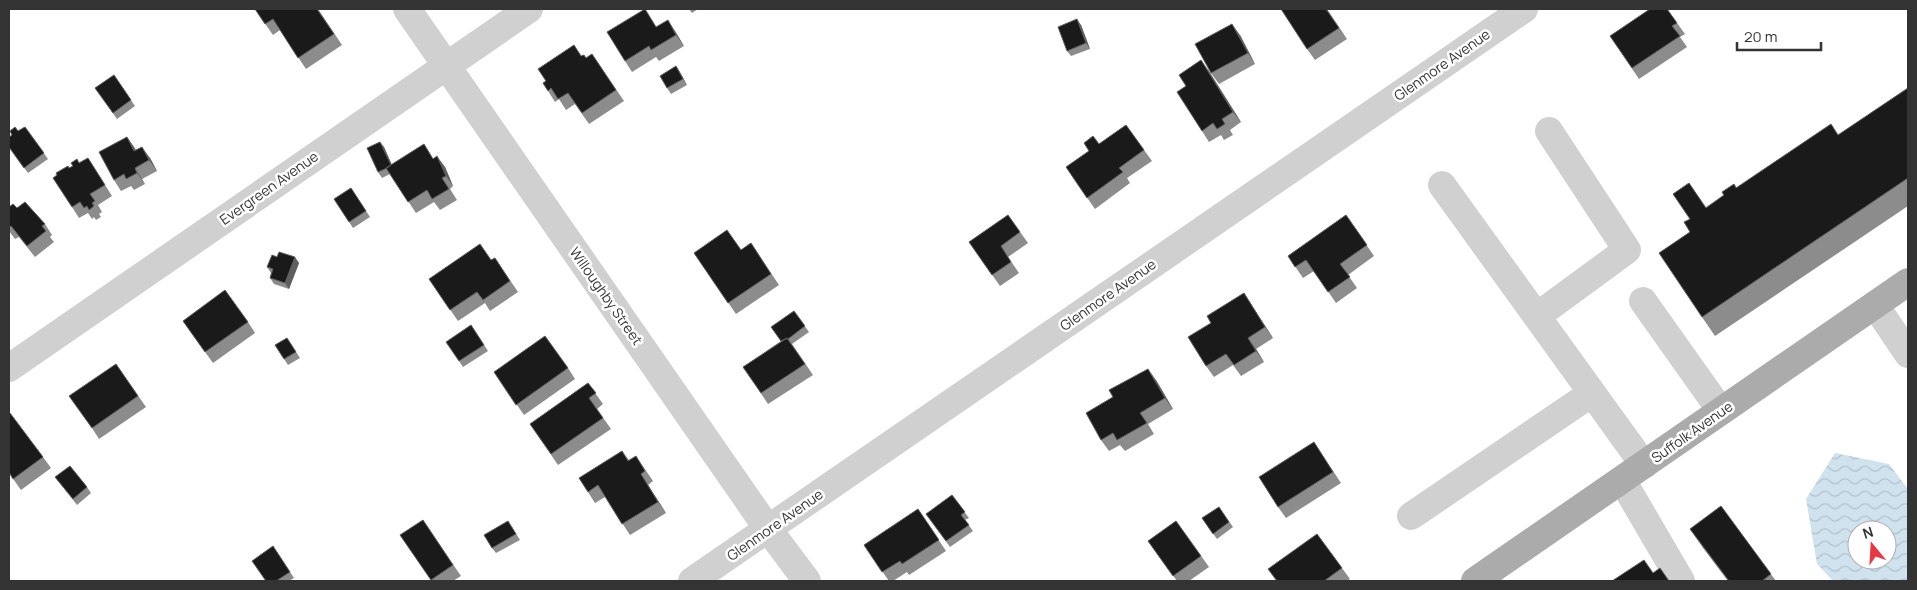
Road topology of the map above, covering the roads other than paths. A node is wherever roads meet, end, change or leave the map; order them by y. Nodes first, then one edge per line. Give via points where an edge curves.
1 (407, 9) edge
2 (529, 9) edge
3 (1524, 9) edge
4 (446, 66) junction
5 (1549, 131) dead end
6 (1442, 184) dead end
7 (1908, 282) edge
8 (1643, 301) dead end
9 (1875, 305) junction
10 (1537, 316) junction
11 (1908, 354) edge
12 (9, 368) edge
13 (1592, 393) junction
14 (1721, 411) junction
15 (1633, 472) junction
16 (1411, 516) dead end
17 (768, 529) junction
18 (692, 581) edge
19 (807, 581) edge
20 (1475, 581) edge
21 (1681, 581) edge

1 - 4 street, Willoughby Street
2 - 4 street, Evergreen Avenue
3 - 17 street, Glenmore Avenue
4 - 12 street, Evergreen Avenue
4 - 17 street, Willoughby Street
5 - 10 street via 1627,250
6 - 10 street
7 - 9 main road, Suffolk Avenue
8 - 14 street
9 - 11 street
9 - 14 main road, Suffolk Avenue
10 - 13 street
13 - 15 street
13 - 16 street
14 - 15 main road, Suffolk Avenue
15 - 20 main road, Suffolk Avenue
15 - 21 street
17 - 18 street, Glenmore Avenue
17 - 19 street, Willoughby Street

